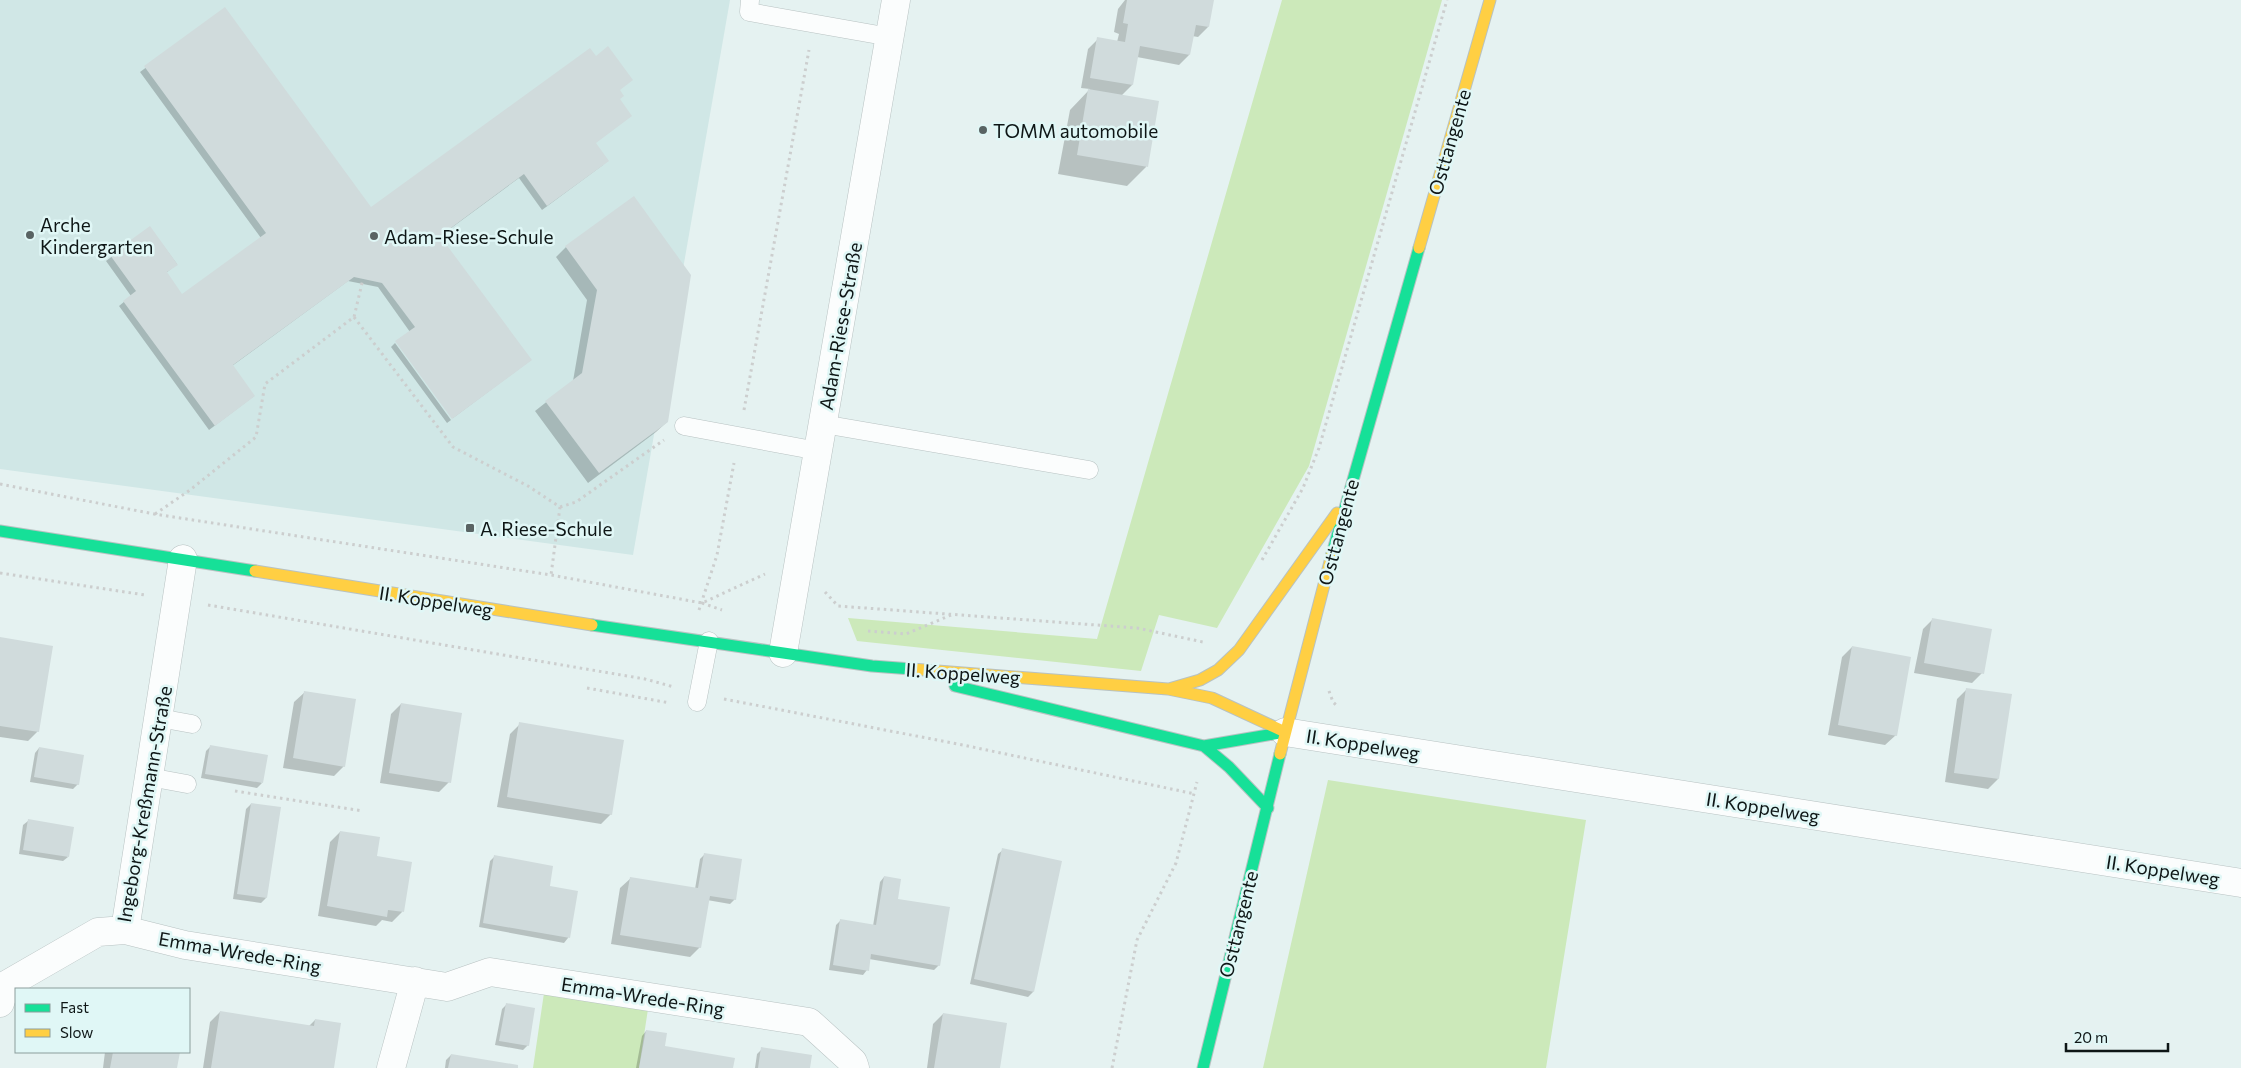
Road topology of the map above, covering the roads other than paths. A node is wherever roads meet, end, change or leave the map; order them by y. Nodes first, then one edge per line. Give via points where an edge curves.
1 (750, 0) edge
2 (896, 0) edge
3 (1490, 0) edge
4 (890, 37) junction
5 (823, 424) junction
6 (684, 426) road end
7 (818, 451) junction
8 (1089, 470) dead end
9 (1346, 500) junction
10 (0, 531) edge
11 (183, 559) junction
12 (709, 641) junction
13 (783, 653) junction
14 (872, 666) junction
15 (1168, 690) junction
16 (698, 698) road end
17 (159, 718) junction
18 (192, 724) dead end
19 (1286, 732) junction
20 (1204, 746) junction
21 (149, 777) junction
22 (188, 784) dead end
23 (1268, 808) junction
24 (2241, 883) edge
25 (125, 930) junction
26 (415, 981) junction
27 (0, 1003) edge
28 (391, 1068) edge
29 (855, 1068) edge
30 (1203, 1068) edge

1 - 4 lane via 749,12
2 - 4 street, Adam-Riese-Straße
3 - 9 street, Osttangente
4 - 5 street, Adam-Riese-Straße
5 - 7 street, Adam-Riese-Straße
5 - 8 lane
6 - 7 lane
7 - 13 street, Adam-Riese-Straße
9 - 15 street via 1239,650 1218,670 1200,680
9 - 19 street, Osttangente
10 - 11 street, II. Koppelweg
11 - 12 street, II. Koppelweg via 459,605
11 - 17 street, Ingeborg-Kreßmann-Straße
12 - 13 street, II. Koppelweg
12 - 16 lane
13 - 14 street, II. Koppelweg
14 - 15 street, II. Koppelweg
14 - 20 street, II. Koppelweg
15 - 19 street, II. Koppelweg via 1212,698
17 - 18 lane
17 - 21 street, Ingeborg-Kreßmann-Straße
19 - 20 street, II. Koppelweg
19 - 23 street, Osttangente
19 - 24 street, II. Koppelweg
20 - 23 street, II. Koppelweg via 1229,766
21 - 22 lane
21 - 25 street, Ingeborg-Kreßmann-Straße
23 - 30 street, Osttangente
25 - 26 street, Emma-Wrede-Ring via 185,946
25 - 27 street, Ingeborg-Kreßmann-Straße via 98,932 6,985
26 - 28 street
26 - 29 street, Emma-Wrede-Ring via 447,987 490,972 809,1022 853,1062

